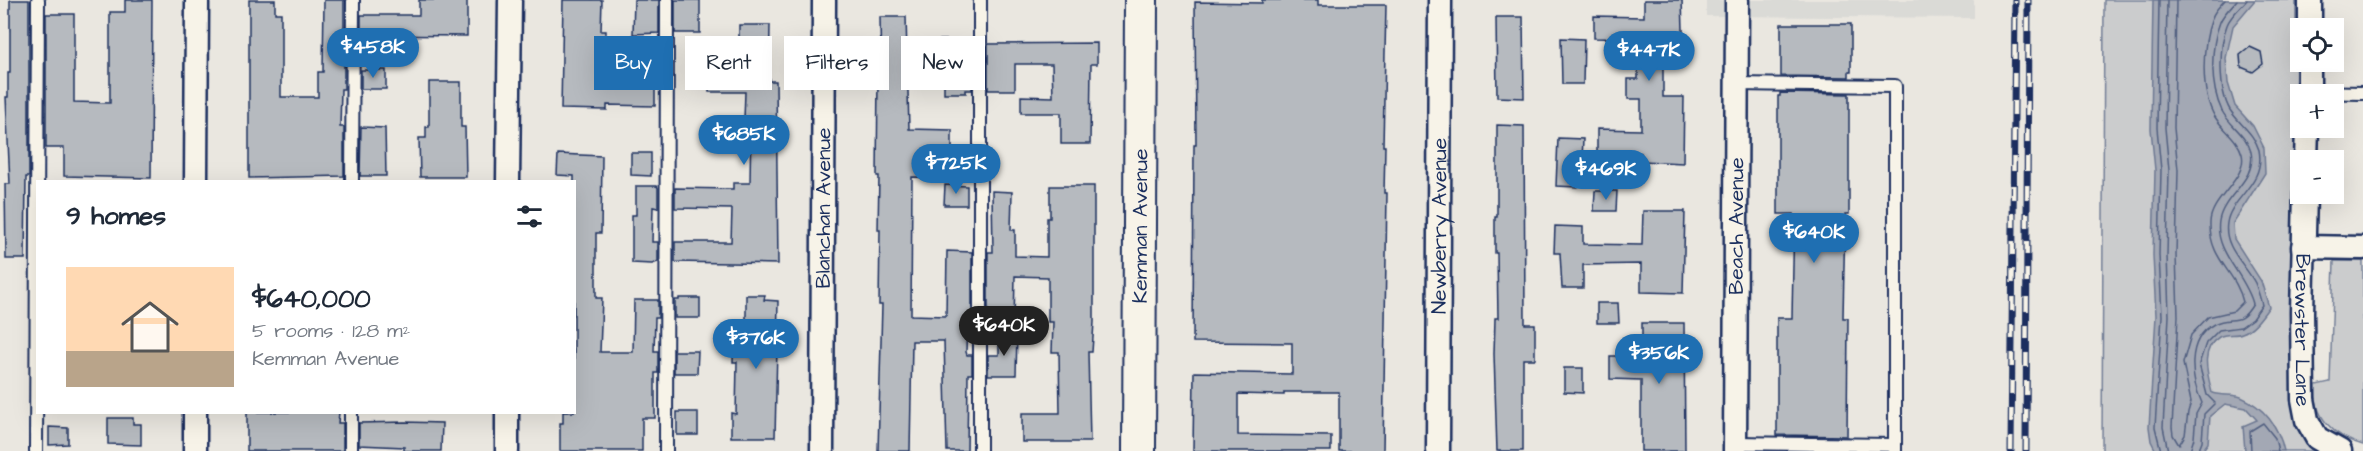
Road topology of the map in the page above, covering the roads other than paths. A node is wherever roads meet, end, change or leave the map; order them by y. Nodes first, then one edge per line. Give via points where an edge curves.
1 (38, 0) edge
2 (197, 0) edge
3 (353, 0) edge
4 (510, 0) edge
5 (667, 0) edge
6 (824, 0) edge
7 (981, 0) edge
8 (1141, 0) edge
9 (1440, 0) edge
10 (1737, 0) edge
11 (2310, 0) edge
12 (2310, 18) edge
13 (1737, 84) junction
14 (2344, 93) edge
15 (2363, 93) edge
16 (37, 180) edge
17 (196, 180) edge
18 (352, 180) edge
19 (508, 180) edge
20 (2305, 204) edge
21 (2303, 247) junction
22 (2363, 248) edge
23 (36, 414) edge
24 (195, 414) edge
25 (351, 414) edge
26 (507, 414) edge
27 (1735, 447) edge
28 (1895, 448) edge
29 (36, 451) edge
30 (195, 451) edge
31 (351, 451) edge
32 (507, 451) edge
33 (666, 451) edge
34 (822, 451) edge
35 (980, 451) edge
36 (1139, 451) edge
37 (1438, 451) edge
38 (2340, 451) edge

1 - 16 lane
2 - 17 street
3 - 18 lane
4 - 19 street
5 - 33 lane
6 - 34 street, Blanchan Avenue
7 - 35 lane
8 - 36 street, Kemman Avenue
9 - 37 street, Newberry Avenue
10 - 13 street, Beach Avenue
11 - 12 street
13 - 27 street, Beach Avenue
13 - 28 lane via 1895,86
14 - 15 lane
20 - 21 street, Brewster Lane
21 - 22 street
21 - 38 street, Brewster Lane via 2303,399 2307,420 2317,438
23 - 29 lane
24 - 30 street
25 - 31 lane
26 - 32 street
27 - 28 lane

